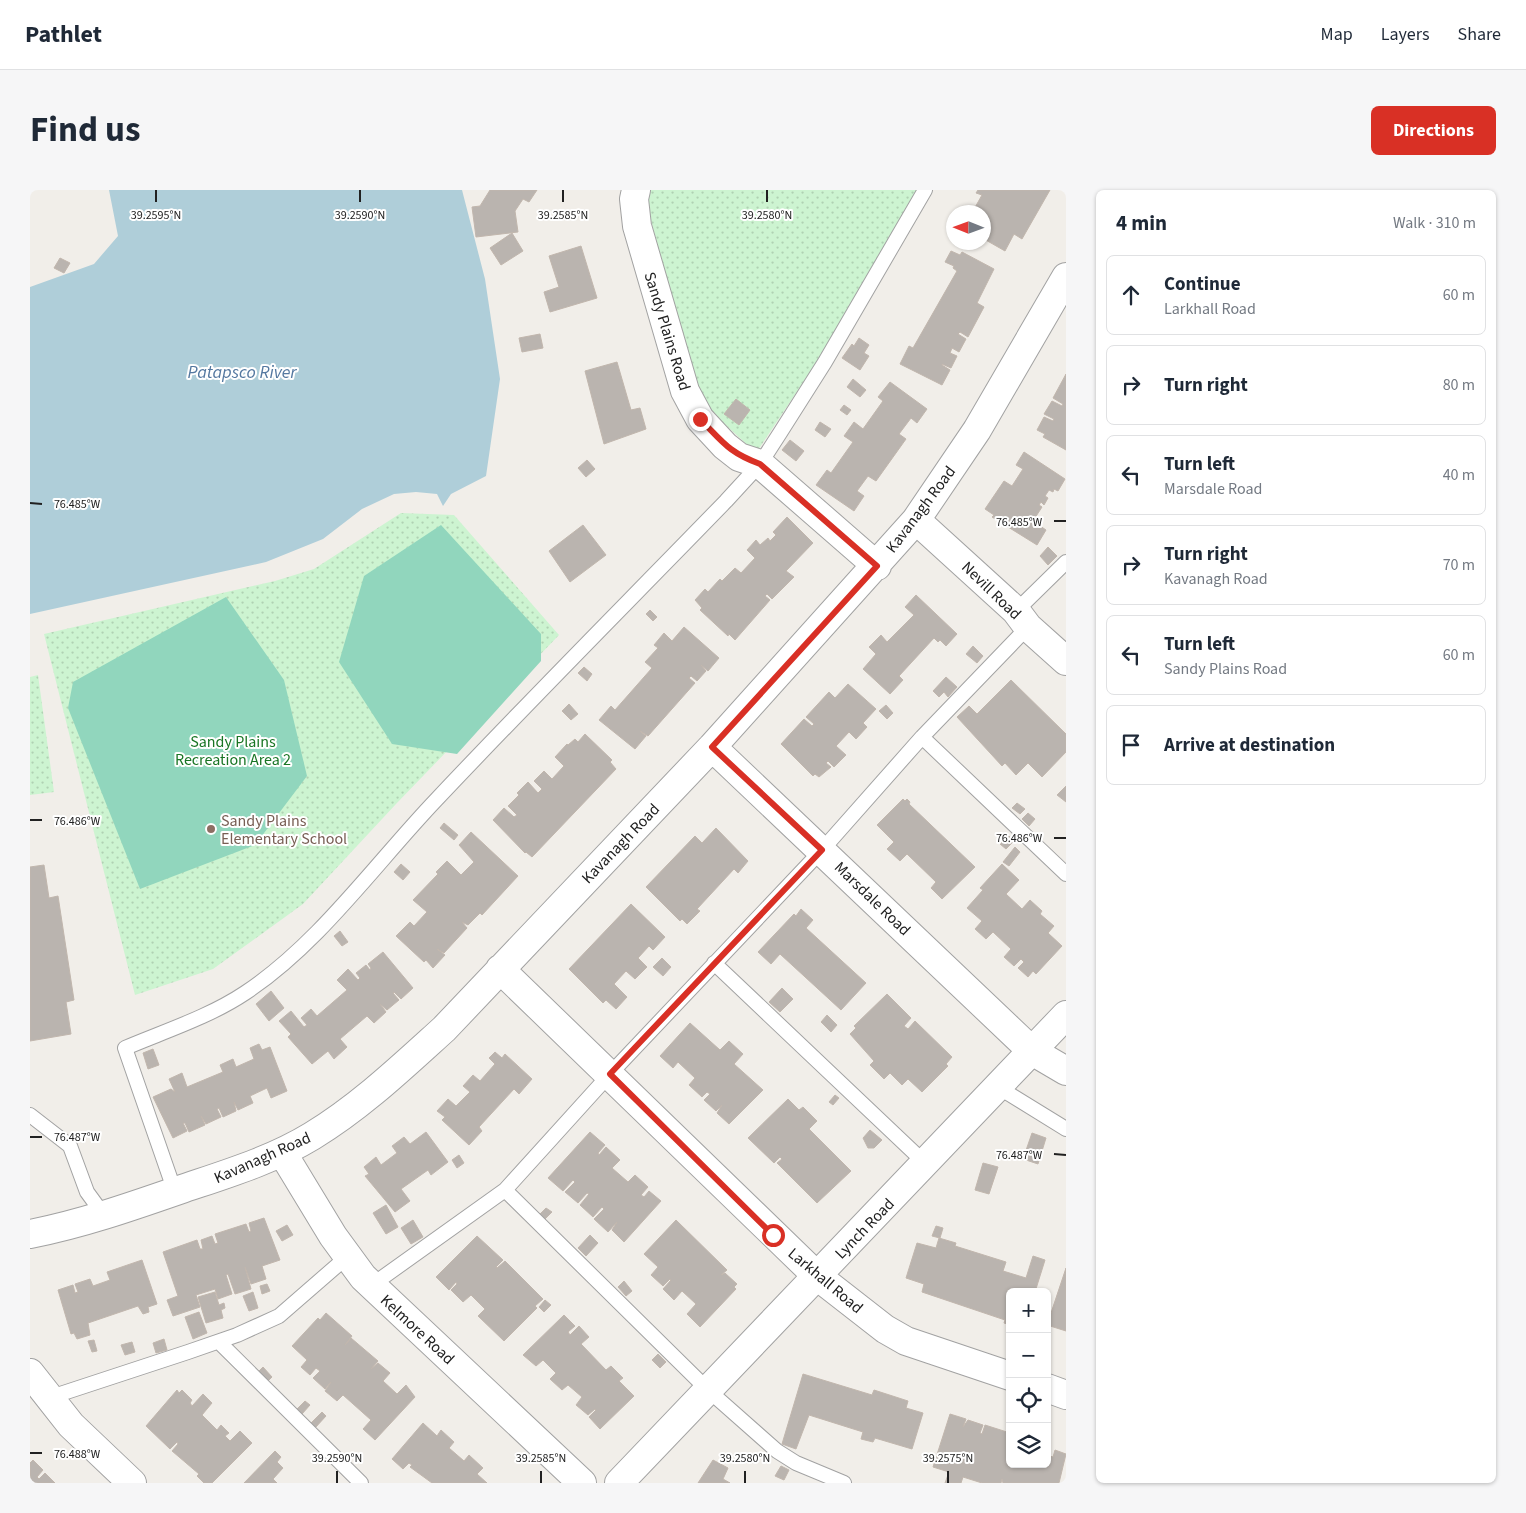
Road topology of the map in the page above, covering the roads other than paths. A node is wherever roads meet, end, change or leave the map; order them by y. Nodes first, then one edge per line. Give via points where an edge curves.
1 (636, 190) edge
2 (925, 190) edge
3 (1065, 279) edge
4 (760, 464) junction
5 (916, 520) junction
6 (1066, 562) edge
7 (877, 566) junction
8 (1022, 619) junction
9 (1066, 661) edge
10 (922, 737) junction
11 (712, 747) junction
12 (822, 850) junction
13 (1066, 874) edge
14 (714, 963) junction
15 (500, 969) junction
16 (1066, 1015) edge
17 (1032, 1052) junction
18 (1066, 1072) edge
19 (610, 1074) junction
20 (998, 1087) junction
21 (30, 1115) edge
22 (1066, 1129) edge
23 (282, 1152) junction
24 (925, 1163) junction
25 (505, 1190) junction
26 (174, 1192) junction
27 (103, 1214) junction
28 (30, 1234) edge
29 (348, 1256) junction
30 (817, 1276) junction
31 (372, 1285) junction
32 (219, 1342) junction
33 (30, 1375) edge
34 (1006, 1375) edge
35 (1051, 1389) edge
36 (708, 1390) junction
37 (1066, 1395) edge
38 (48, 1398) junction
39 (132, 1483) edge
40 (361, 1483) edge
41 (582, 1483) edge
42 (619, 1483) edge
43 (844, 1483) edge

1 - 4 street, Sandy Plains Road via 637,226 685,391 700,419 725,446
2 - 4 lane via 825,362
3 - 5 street, Kavanagh Road via 977,430
4 - 7 street, Sandy Plains Road
4 - 26 lane via 435,800 282,965 244,993 125,1048
5 - 7 street, Kavanagh Road
5 - 8 street, Nevill Road
6 - 8 lane
7 - 11 street, Kavanagh Road
8 - 9 street, Nevill Road
8 - 10 lane
10 - 12 lane
10 - 13 lane
11 - 12 street, Marsdale Road
11 - 15 street, Kavanagh Road
12 - 14 lane
12 - 17 street, Marsdale Road
14 - 19 lane
14 - 24 lane
15 - 19 street, Larkhall Road
15 - 23 street, Kavanagh Road via 444,1029 403,1066 352,1108
16 - 17 street, Lynch Road
17 - 18 street, Marsdale Road
17 - 20 street, Lynch Road
19 - 25 lane
19 - 30 street, Larkhall Road
20 - 22 lane
20 - 24 street, Lynch Road
21 - 27 lane via 70,1146 87,1192
23 - 26 street, Kavanagh Road
23 - 29 street, Kelmore Road
24 - 30 street, Lynch Road
25 - 31 lane
25 - 36 lane
26 - 27 street, Kavanagh Road
27 - 28 street, Kavanagh Road
29 - 31 street, Kelmore Road
29 - 32 lane via 280,1316
30 - 34 street, Larkhall Road via 885,1329 906,1341
30 - 36 street, Lynch Road
31 - 41 street, Kelmore Road
32 - 38 lane
32 - 40 lane
33 - 38 street
35 - 37 street
36 - 42 street, Lynch Road
36 - 43 lane via 777,1451 796,1463
38 - 39 street via 71,1425

